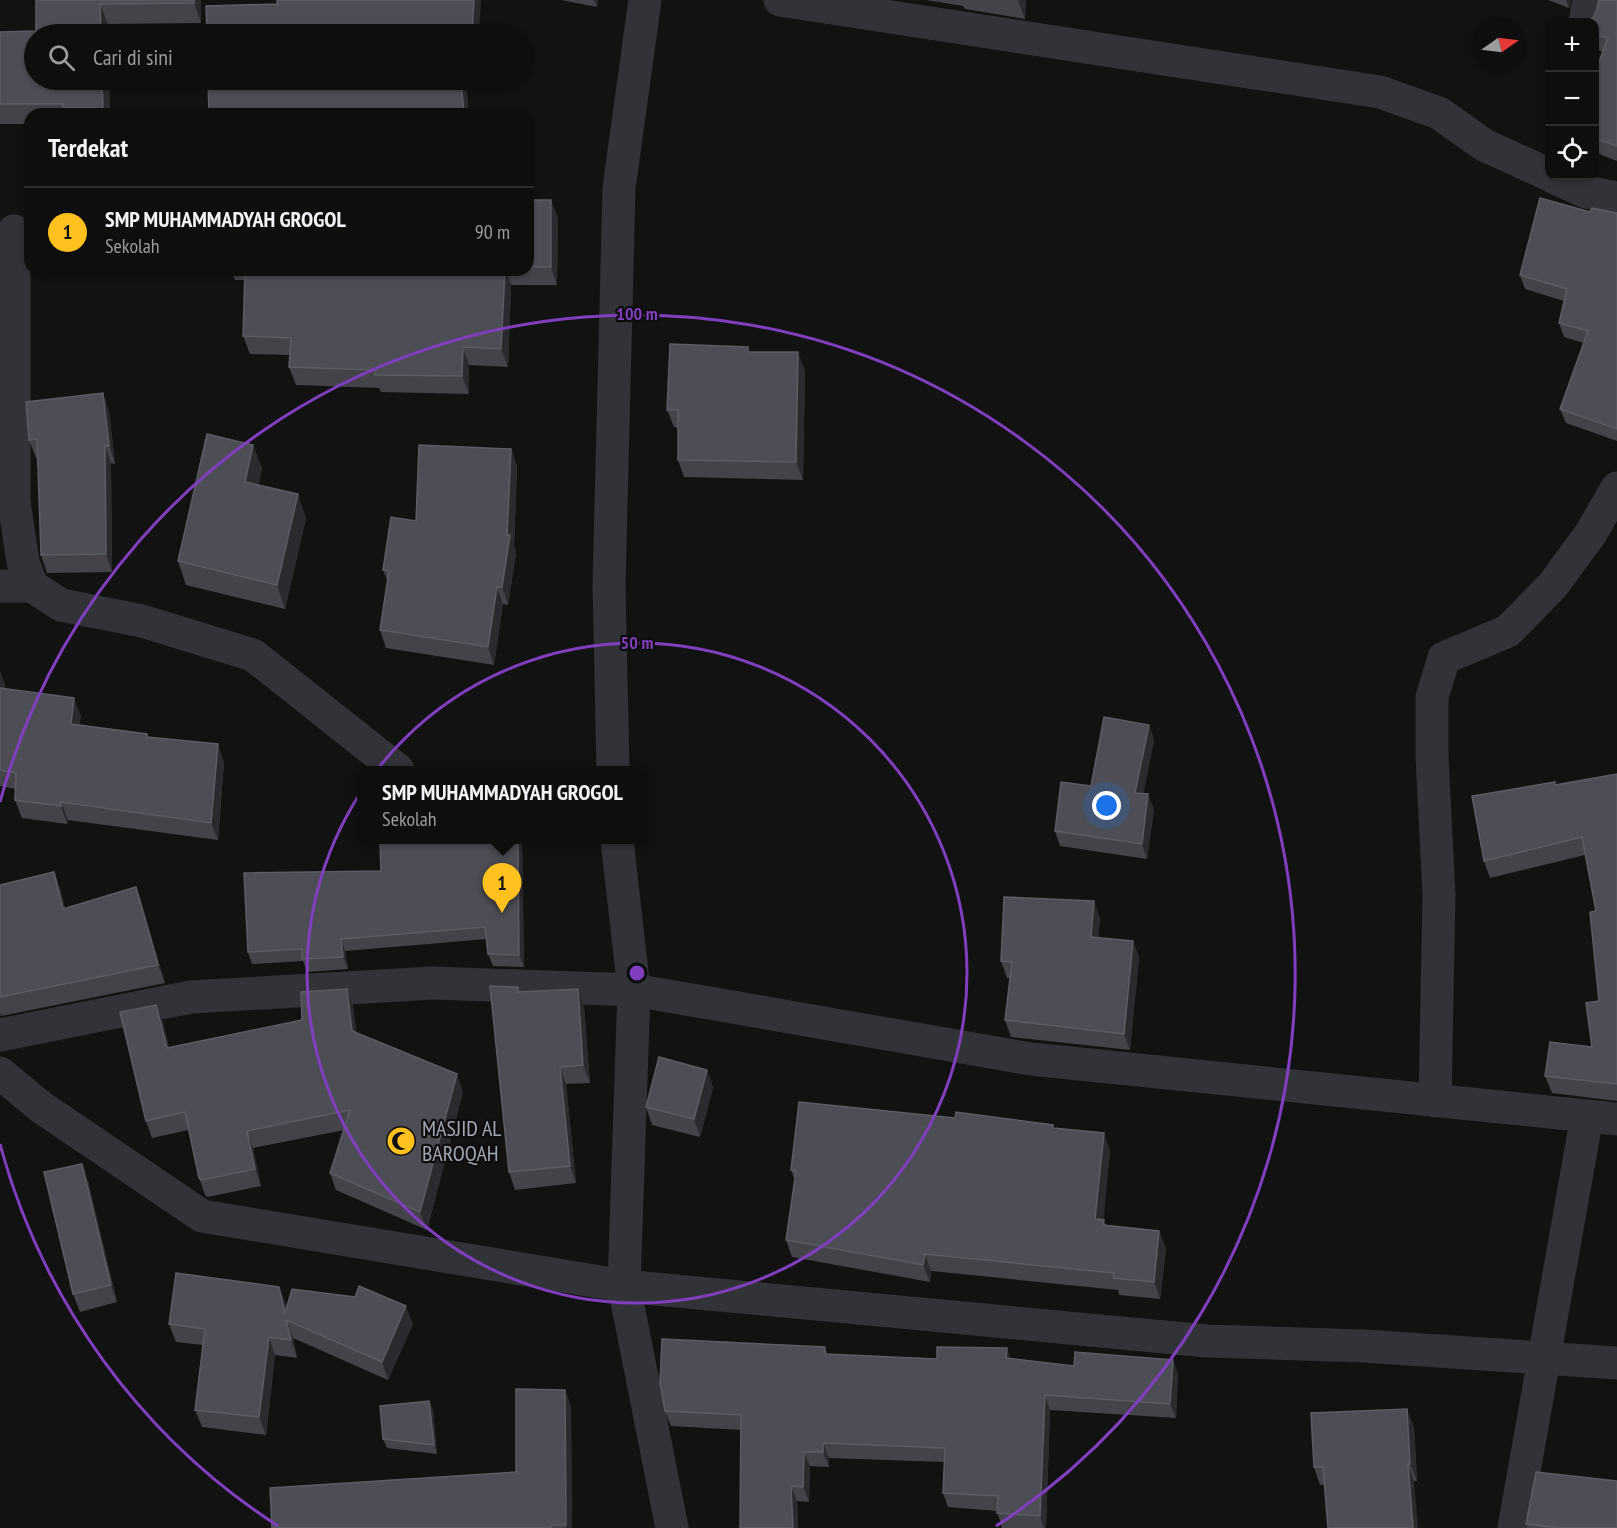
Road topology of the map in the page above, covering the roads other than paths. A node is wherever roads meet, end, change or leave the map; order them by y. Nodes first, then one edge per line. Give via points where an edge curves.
1 (645, 0) edge
2 (780, 0) edge
3 (1589, 0) edge
4 (1586, 18) edge
5 (1545, 173) edge
6 (1560, 180) edge
7 (1617, 198) edge
8 (14, 231) dead end
9 (1617, 488) edge
10 (0, 586) edge
11 (32, 586) junction
12 (392, 766) edge
13 (613, 766) edge
14 (617, 844) edge
15 (634, 990) junction
16 (0, 1035) edge
17 (0, 1073) edge
18 (1435, 1101) junction
19 (1602, 1117) edge
20 (624, 1286) junction
21 (1545, 1357) junction
22 (1617, 1363) edge
23 (672, 1528) edge
24 (1514, 1528) edge

1 - 13 street via 619,188 609,585
2 - 5 street via 1380,92 1439,113 1484,145
3 - 4 street
6 - 7 street via 1586,192
8 - 11 street via 14,502 23,562
9 - 18 street via 1592,533 1553,585 1508,631 1444,658 1432,697 1440,894
10 - 11 street
11 - 12 street via 61,605 142,621 253,655
14 - 15 street
15 - 16 street via 433,983 191,998
15 - 18 street via 1031,1059
15 - 20 street
17 - 20 street via 41,1107 202,1216
18 - 19 street
19 - 21 street
20 - 21 street via 1208,1341
20 - 23 street
21 - 22 street
21 - 24 street

